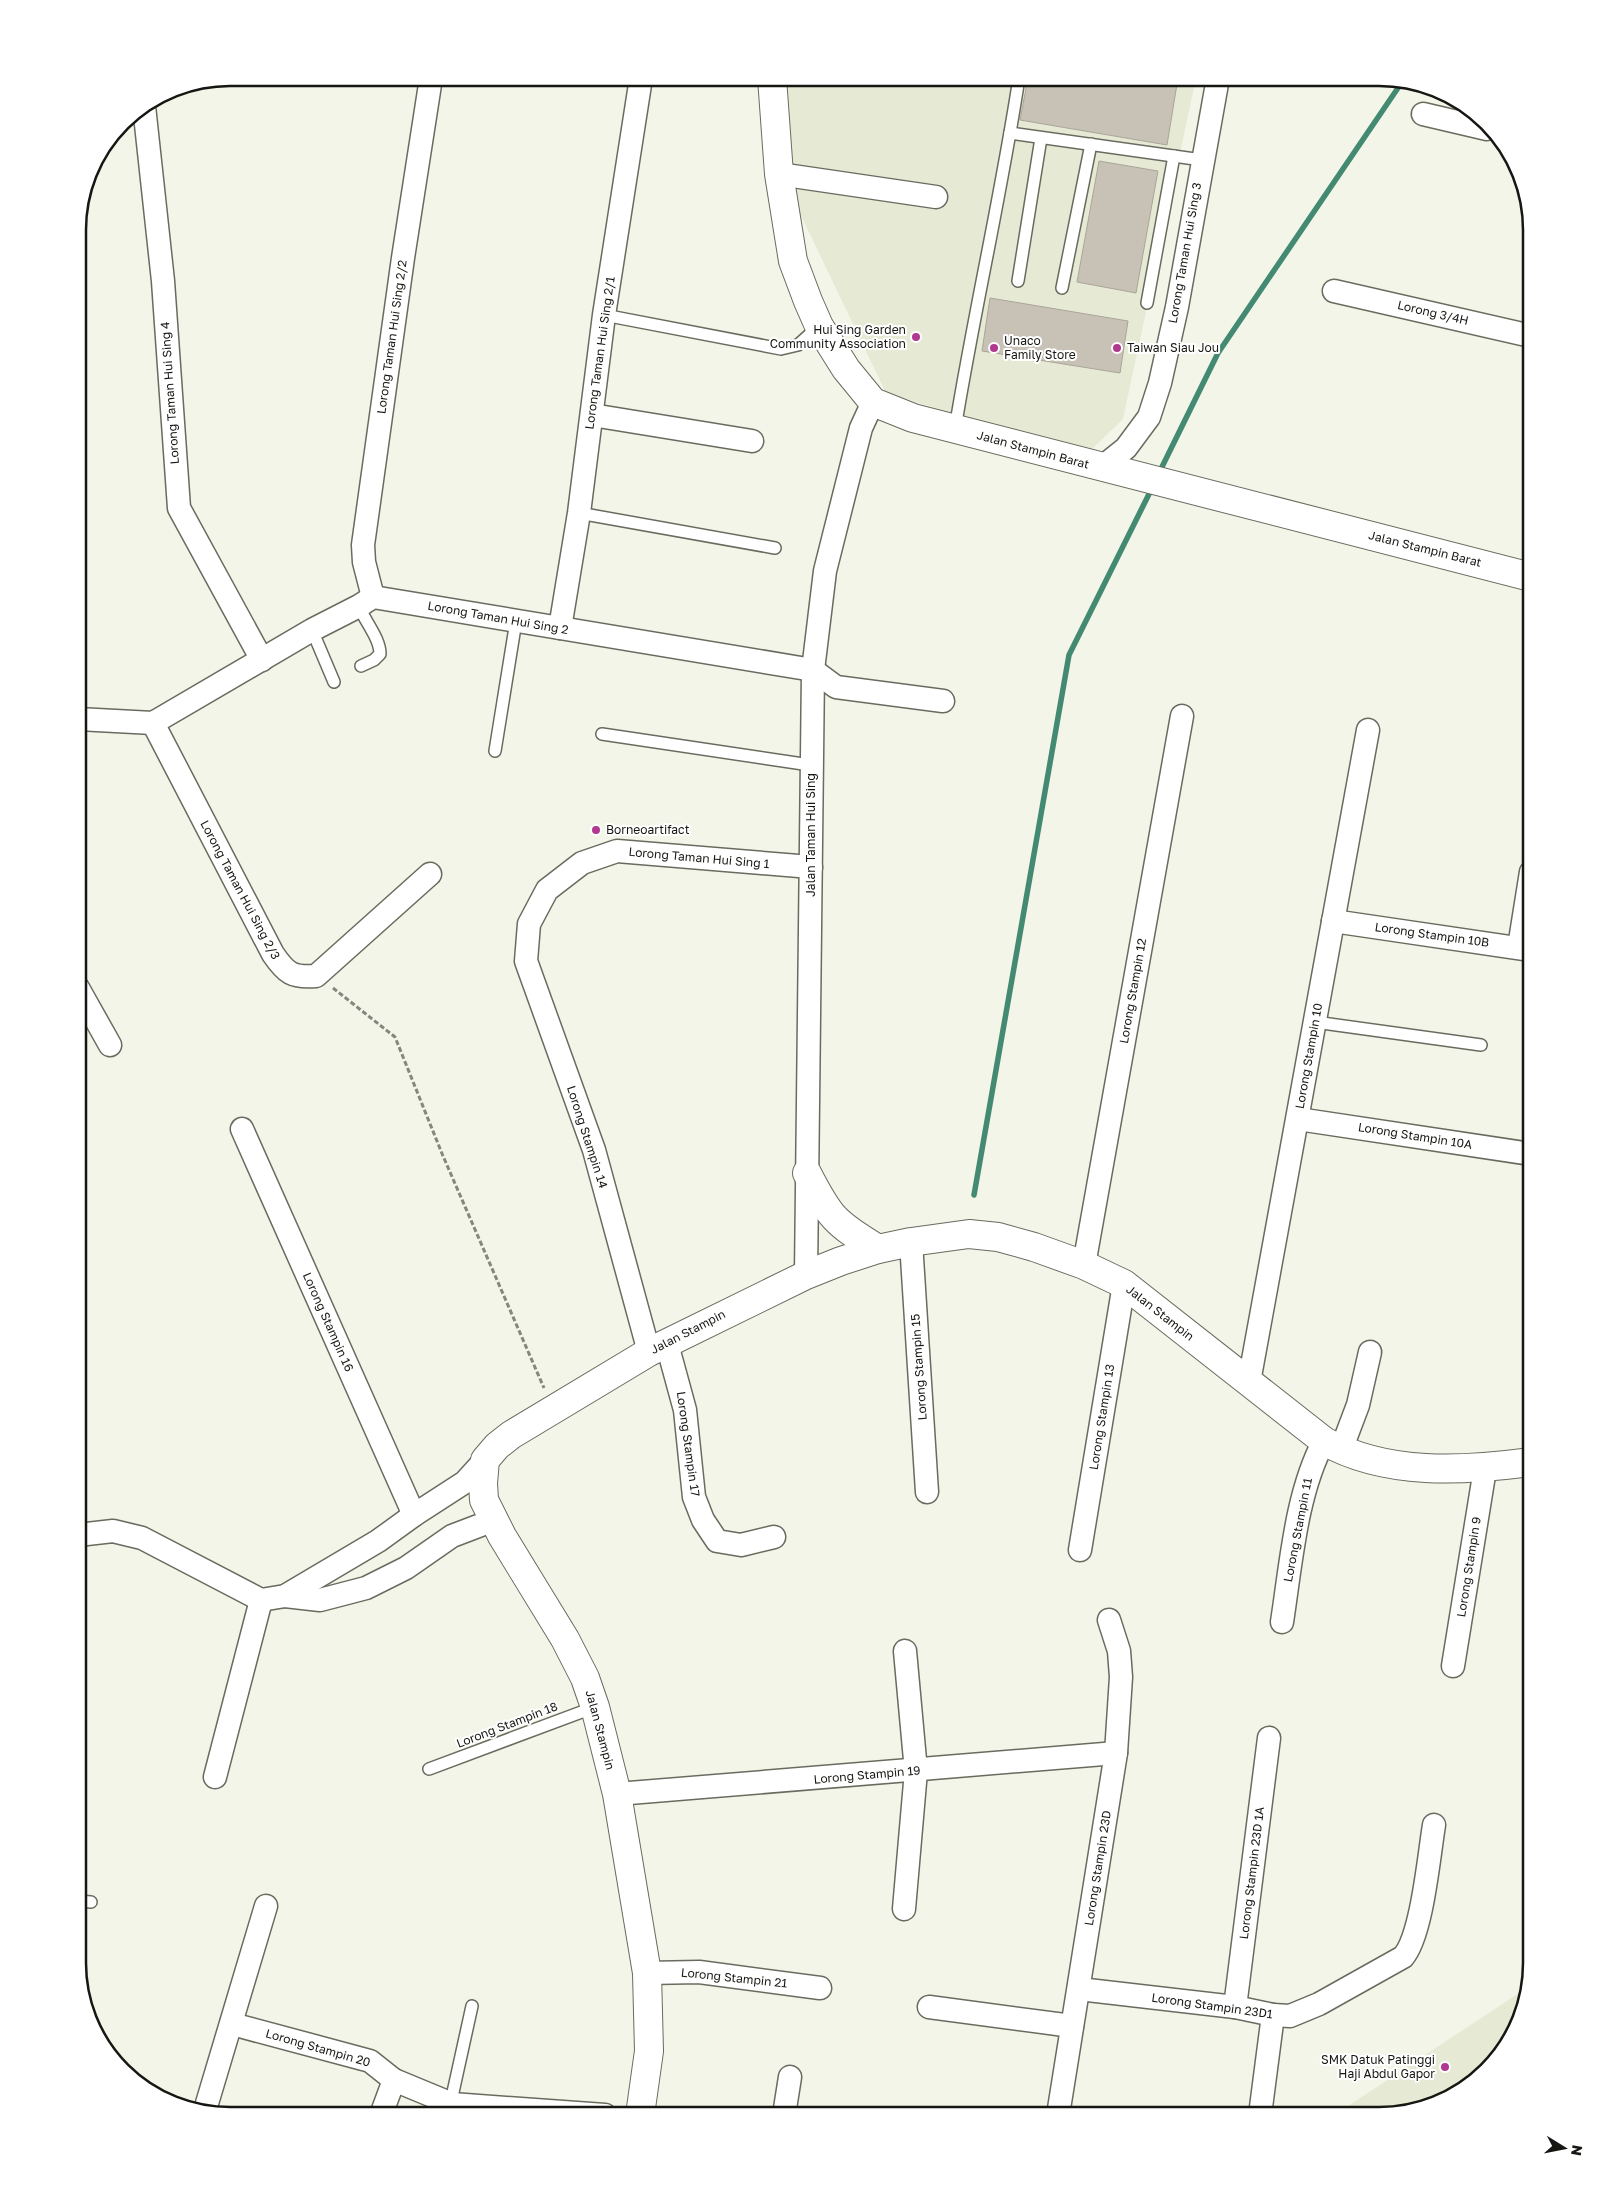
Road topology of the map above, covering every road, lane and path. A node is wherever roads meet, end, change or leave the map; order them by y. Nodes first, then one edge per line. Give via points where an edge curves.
1 (430, 86) edge
2 (640, 86) edge
3 (773, 86) edge
4 (1018, 87) edge
5 (1216, 87) edge
6 (145, 114) edge
7 (1423, 114) dead end
8 (1480, 127) edge
9 (1010, 133) junction
10 (1041, 138) junction
11 (1091, 144) junction
12 (1174, 156) junction
13 (1202, 160) junction
14 (778, 174) junction
15 (936, 197) dead end
16 (1018, 281) dead end
17 (1062, 288) dead end
18 (1334, 290) dead end
19 (1147, 302) dead end
20 (604, 315) junction
21 (820, 326) junction
22 (1523, 334) edge
23 (873, 402) junction
24 (592, 415) junction
25 (955, 429) junction
26 (752, 441) dead end
27 (1101, 468) junction
28 (578, 513) junction
29 (775, 548) dead end
30 (1523, 574) edge
31 (366, 601) junction
32 (516, 621) junction
33 (560, 628) junction
34 (312, 630) junction
35 (262, 660) junction
36 (360, 666) dead end
37 (813, 670) junction
38 (334, 682) dead end
39 (943, 701) dead end
40 (1182, 716) dead end
41 (87, 719) edge
42 (153, 723) junction
43 (1368, 730) dead end
44 (602, 734) dead end
45 (495, 751) dead end
46 (810, 765) junction
47 (811, 868) junction
48 (430, 874) dead end
49 (1332, 921) junction
50 (529, 924) joint
51 (1523, 949) edge
52 (316, 976) junction
53 (87, 1003) edge
54 (1315, 1022) junction
55 (110, 1045) dead end
56 (1481, 1045) dead end
57 (1298, 1119) junction
58 (242, 1129) dead end
59 (1523, 1153) edge
60 (807, 1173) junction
61 (911, 1242) junction
62 (878, 1249) junction
63 (1084, 1265) junction
64 (806, 1275) junction
65 (1124, 1284) junction
66 (658, 1348) junction
67 (1370, 1352) dead end
68 (1249, 1382) junction
69 (553, 1410) junction
70 (1332, 1446) junction
71 (485, 1460) junction
72 (1523, 1463) edge
73 (1485, 1468) junction
74 (927, 1492) dead end
75 (414, 1515) junction
76 (494, 1520) junction
77 (86, 1536) edge
78 (774, 1537) dead end
79 (1080, 1550) dead end
80 (285, 1596) junction
81 (261, 1600) junction
82 (1110, 1620) dead end
83 (1282, 1622) dead end
84 (904, 1651) dead end
85 (1453, 1666) dead end
86 (595, 1706) junction
87 (1269, 1738) dead end
88 (1116, 1753) junction
89 (429, 1770) dead end
90 (916, 1771) junction
91 (215, 1777) dead end
92 (617, 1794) junction
93 (1434, 1825) dead end
94 (86, 1902) edge
95 (91, 1902) dead end
96 (266, 1906) dead end
97 (904, 1909) dead end
98 (647, 1973) junction
99 (820, 1988) dead end
100 (1079, 1989) junction
101 (472, 2006) dead end
102 (930, 2007) dead end
103 (1234, 2007) junction
104 (1273, 2015) junction
105 (232, 2024) junction
106 (1072, 2026) junction
107 (790, 2077) dead end
108 (394, 2080) junction
109 (206, 2104) edge
110 (384, 2106) edge
111 (443, 2106) edge
112 (451, 2106) edge
113 (641, 2106) edge
114 (785, 2106) edge
115 (1059, 2107) edge
116 (1261, 2107) edge

1 - 31 street, Lorong Taman Hui Sing 2/2 via 363,544
2 - 20 street, Lorong Taman Hui Sing 2/1
3 - 14 street, Jalan Stampin Barat
4 - 9 lane
5 - 13 street, Lorong Taman Hui Sing 3
6 - 35 street, Lorong Taman Hui Sing 4 via 163,281 179,508
7 - 8 street
9 - 10 lane
9 - 25 lane
10 - 11 lane
10 - 16 lane
11 - 12 lane
11 - 17 lane
12 - 13 lane
12 - 19 lane
13 - 27 street, Lorong Taman Hui Sing 3 via 1177,307 1149,417 1126,448
14 - 15 street
14 - 21 street, Jalan Stampin Barat via 793,261
18 - 22 street, Lorong 3/4H
20 - 21 lane via 781,348 798,345
20 - 24 street, Lorong Taman Hui Sing 2/1
21 - 23 street, Jalan Stampin Barat via 846,368
23 - 25 street, Jalan Stampin Barat via 913,418
23 - 37 street, Jalan Taman Hui Sing via 861,428 825,571
24 - 26 street
24 - 28 street, Lorong Taman Hui Sing 2/1
25 - 27 street, Jalan Stampin Barat
27 - 30 street, Jalan Stampin Barat
28 - 29 lane
28 - 33 street, Lorong Taman Hui Sing 2/1
31 - 32 street, Lorong Taman Hui Sing 2
31 - 34 street
31 - 36 lane via 365,621 380,644 380,654
32 - 33 street, Lorong Taman Hui Sing 2
32 - 45 lane
33 - 37 street, Lorong Taman Hui Sing 2
34 - 35 street
34 - 38 lane
35 - 42 street
37 - 39 street, Lorong Taman Hui Sing 2 via 836,687
37 - 46 street, Jalan Taman Hui Sing
40 - 63 street, Lorong Stampin 12
41 - 42 street
42 - 52 street, Lorong Taman Hui Sing 2/3 via 272,954 285,971 301,977
43 - 49 street, Lorong Stampin 10
44 - 46 lane
46 - 47 street, Jalan Taman Hui Sing
47 - 50 street, Lorong Taman Hui Sing 1 via 617,851 582,863 547,890
47 - 60 street, Jalan Taman Hui Sing
48 - 52 street
49 - 51 street, Lorong Stampin 10B
49 - 54 street, Lorong Stampin 10
50 - 66 street, Lorong Stampin 14 via 526,961 594,1150
52 - 69 path via 395,1037
53 - 55 street
54 - 56 lane
54 - 57 street, Lorong Stampin 10
57 - 59 street, Lorong Stampin 10A
57 - 68 street, Lorong Stampin 10
58 - 75 street, Lorong Stampin 16
60 - 62 street via 826,1210 843,1228
60 - 64 street, Jalan Taman Hui Sing
61 - 62 street, Jalan Stampin
61 - 63 street, Jalan Stampin via 969,1234 998,1237
61 - 74 street, Lorong Stampin 15
62 - 64 street, Jalan Stampin
63 - 65 street, Jalan Stampin
64 - 66 street, Jalan Stampin
65 - 68 street, Jalan Stampin
65 - 79 street, Lorong Stampin 13
66 - 69 street, Jalan Stampin
66 - 78 street, Lorong Stampin 17 via 685,1410 694,1497 703,1520 717,1541 741,1545
67 - 70 street, Lorong Stampin 11 via 1358,1404
68 - 70 street, Jalan Stampin
69 - 71 street, Jalan Stampin via 511,1435
70 - 73 street, Jalan Stampin via 1384,1462 1435,1468
70 - 83 street, Lorong Stampin 11 via 1311,1471
71 - 75 street via 465,1482
71 - 76 street, Jalan Stampin via 484,1500
72 - 73 street, Jalan Stampin
73 - 85 street, Lorong Stampin 9
75 - 80 street via 363,1551
76 - 80 street via 452,1536 406,1568 366,1588 320,1600
76 - 86 street, Jalan Stampin via 565,1639
77 - 81 street via 113,1531 142,1538
80 - 81 street
81 - 91 street
82 - 88 street, Lorong Stampin 23D via 1119,1651 1121,1677
84 - 90 street
86 - 89 lane, Lorong Stampin 18
86 - 92 street, Jalan Stampin
87 - 103 street, Lorong Stampin 23D 1A
88 - 90 street, Lorong Stampin 19
88 - 100 street, Lorong Stampin 23D
90 - 92 street, Lorong Stampin 19
90 - 97 street
92 - 98 street, Jalan Stampin
93 - 104 street, Lorong Stampin 23D1 via 1416,1928 1409,1950 1319,2004 1290,2016
94 - 95 lane
96 - 105 street
98 - 99 street, Lorong Stampin 21 via 699,1972
98 - 113 street, Jalan Stampin via 649,2051
100 - 103 street, Lorong Stampin 23D1
100 - 106 street, Lorong Stampin 23D
101 - 112 lane
102 - 106 street
103 - 104 street, Lorong Stampin 23D1
104 - 116 street
105 - 108 street, Lorong Stampin 20 via 370,2061
105 - 109 street
106 - 115 street, Lorong Stampin 23D
107 - 114 street
108 - 110 street
108 - 111 street, Lorong Stampin 20

